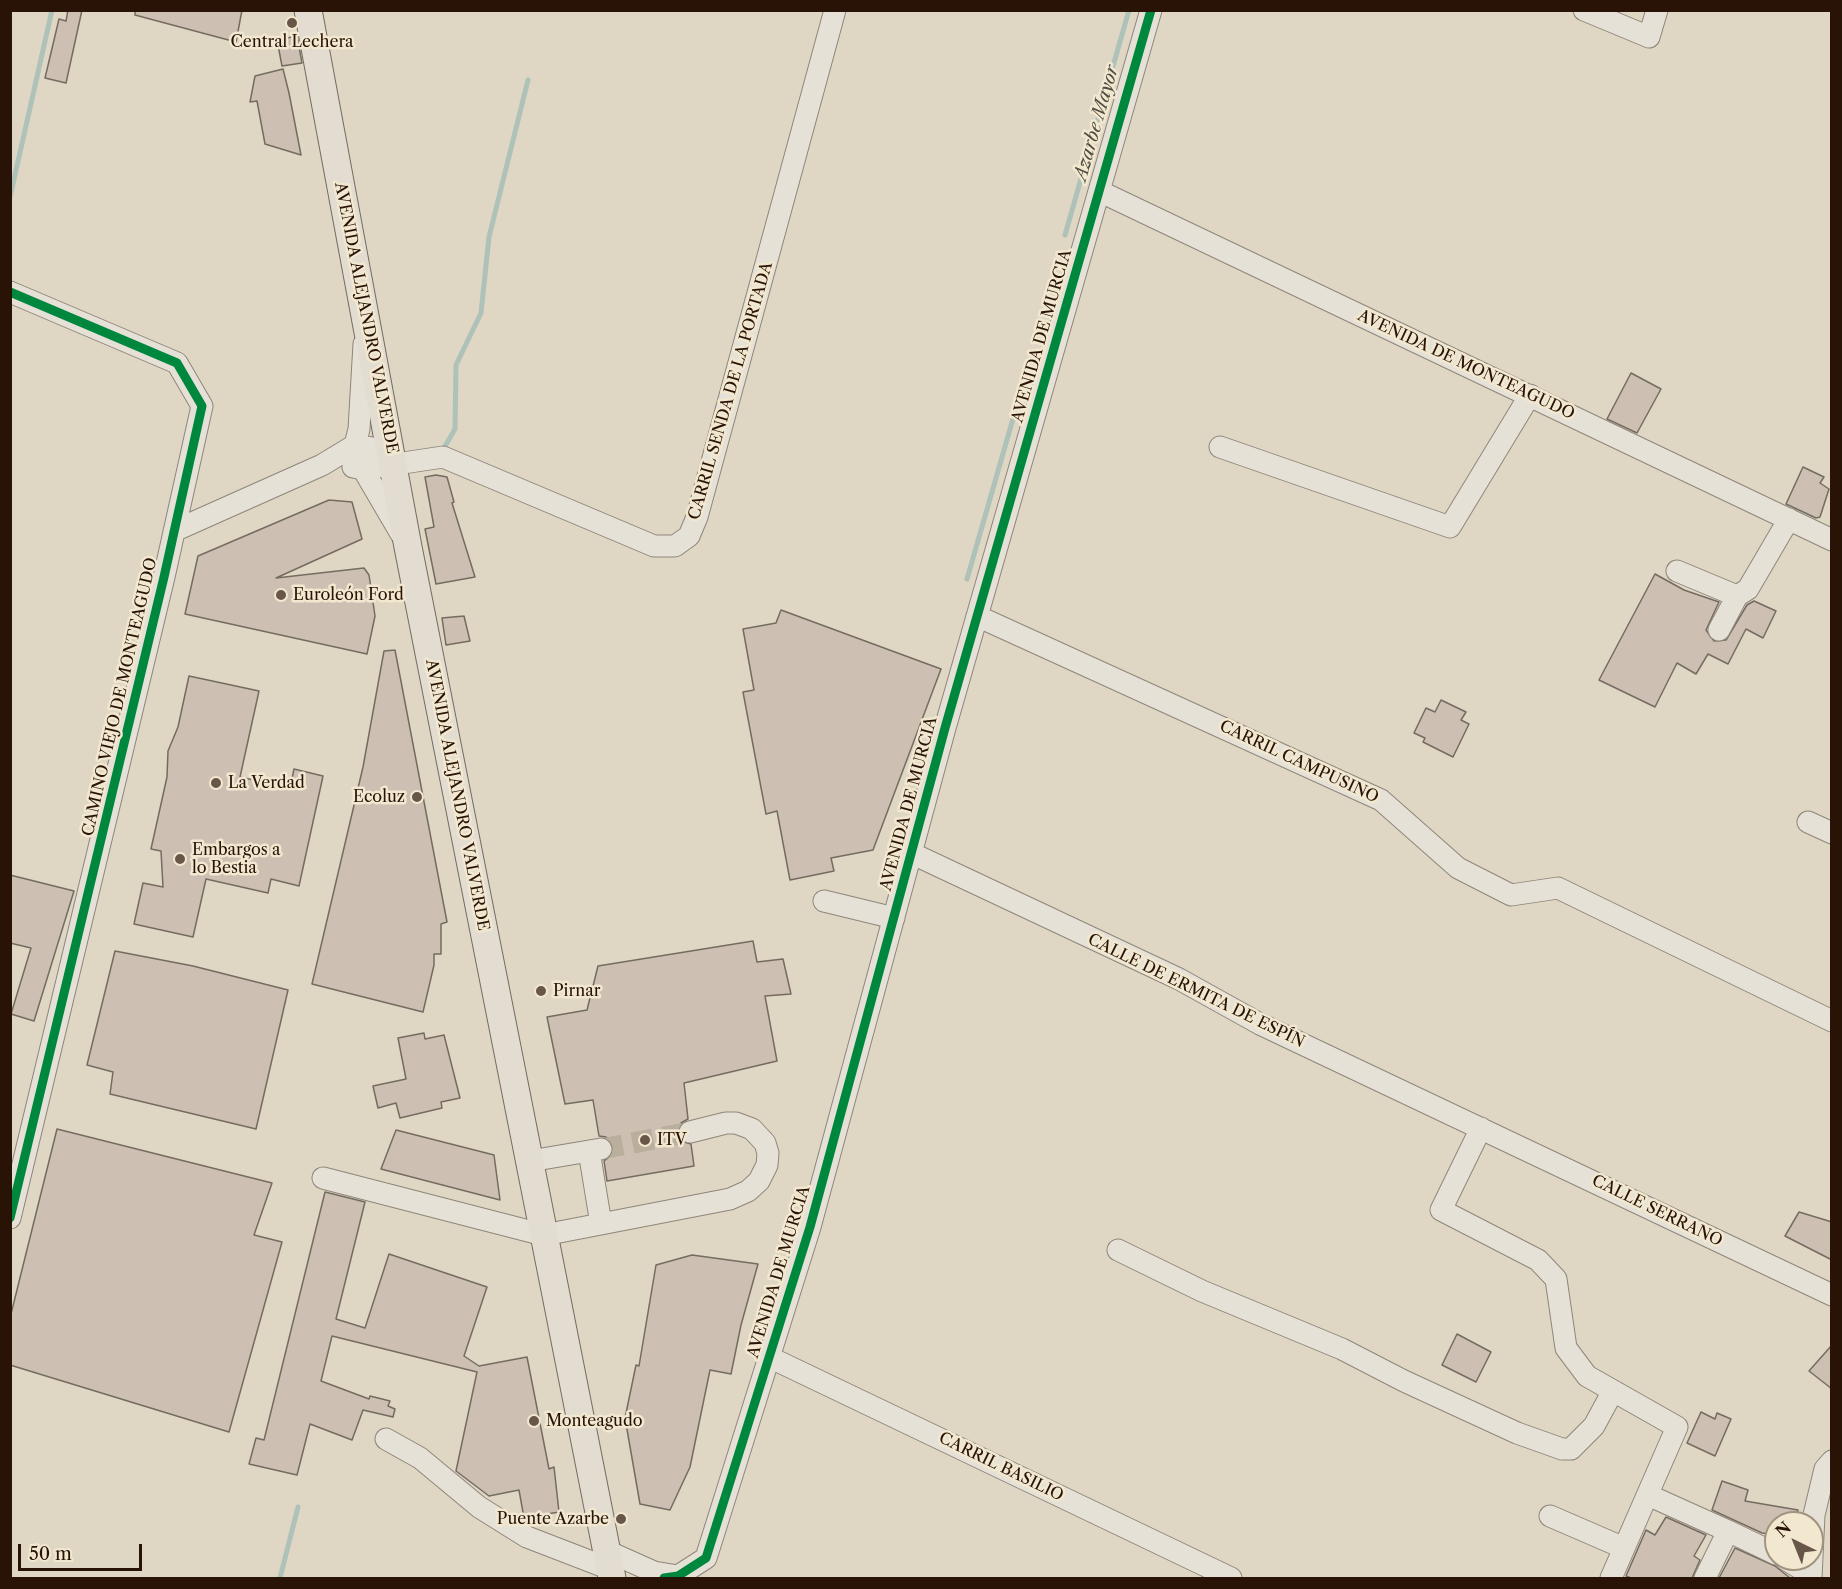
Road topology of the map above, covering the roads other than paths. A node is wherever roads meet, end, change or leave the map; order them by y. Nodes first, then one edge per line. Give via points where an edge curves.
1 (308, 10) edge
2 (835, 10) edge
3 (1151, 10) edge
4 (1584, 10) edge
5 (1657, 10) edge
6 (1099, 191) junction
7 (10, 292) edge
8 (365, 317) junction
9 (1530, 395) junction
10 (355, 445) junction
11 (1220, 447) dead end
12 (393, 458) junction
13 (322, 465) junction
14 (363, 469) junction
15 (1789, 519) junction
16 (174, 531) junction
17 (1832, 540) edge
18 (408, 547) junction
19 (1677, 572) dead end
20 (1737, 596) junction
21 (978, 616) junction
22 (1719, 630) dead end
23 (1808, 822) dead end
24 (1832, 833) edge
25 (911, 853) junction
26 (824, 901) dead end
27 (894, 918) junction
28 (1832, 1021) edge
29 (1481, 1128) junction
30 (690, 1132) tunnel mouth
31 (530, 1161) junction
32 (323, 1178) dead end
33 (10, 1218) edge
34 (602, 1224) junction
35 (544, 1234) junction
36 (1118, 1250) dead end
37 (1832, 1295) edge
38 (770, 1357) junction
39 (1613, 1391) junction
40 (386, 1439) dead end
41 (1829, 1468) edge
42 (1648, 1495) junction
43 (1550, 1516) dead end
44 (1728, 1531) junction
45 (1624, 1548) junction
46 (1764, 1548) edge
47 (610, 1566) edge
48 (671, 1577) edge
49 (1811, 1577) edge
50 (1231, 1578) edge
51 (1611, 1578) edge
52 (1705, 1578) edge

1 - 8 main road, AVENIDA ALEJANDRO VALVERDE
2 - 12 street, CARRIL SENDA DE LA PORTADA via 689,536 675,546 654,546 443,457
3 - 6 street, AVENIDA DE MURCIA
4 - 5 street via 1649,37
6 - 9 street, AVENIDA DE MONTEAGUDO
6 - 21 street, AVENIDA DE MURCIA
7 - 16 street, CAMINO VIEJO DE MONTEAGUDO via 177,363 202,406
8 - 10 street
8 - 12 main road, AVENIDA ALEJANDRO VALVERDE
9 - 11 street via 1450,527
9 - 15 street, AVENIDA DE MONTEAGUDO
10 - 12 street
10 - 13 street
10 - 14 street
12 - 14 street, CARRIL SENDA DE LA PORTADA
12 - 18 main road, AVENIDA ALEJANDRO VALVERDE
13 - 14 street, CARRIL SENDA DE LA PORTADA
13 - 16 street
14 - 18 street
15 - 17 street, AVENIDA DE MONTEAGUDO
15 - 20 street via 1748,590
16 - 33 street, CAMINO VIEJO DE MONTEAGUDO
18 - 31 main road, AVENIDA ALEJANDRO VALVERDE
19 - 20 street
20 - 22 street
21 - 25 street, AVENIDA DE MURCIA
21 - 28 street, CARRIL CAMPUSINO via 1382,800 1458,868 1511,895 1558,888
23 - 24 street
25 - 27 street, AVENIDA DE MURCIA
25 - 29 street, CALLE DE ERMITA DE ESPÍN
26 - 27 street
27 - 38 street, AVENIDA DE MURCIA via 810,1227
29 - 37 street, CALLE SERRANO
29 - 39 street via 1441,1210 1538,1260 1556,1279 1566,1348 1587,1376
30 - 34 street via 726,1123 752,1129 765,1143 768,1153 759,1181 730,1200
31 - 34 street via 595,1150
31 - 35 main road, AVENIDA ALEJANDRO VALVERDE
32 - 35 street
34 - 35 street
35 - 47 main road, AVENIDA ALEJANDRO VALVERDE
36 - 39 street via 1202,1291 1342,1349 1517,1433 1562,1449 1571,1449 1594,1426
38 - 48 street, AVENIDA DE MURCIA via 706,1558
38 - 50 street, CARRIL BASILIO
39 - 42 street via 1677,1427
40 - 47 street, AVENIDA DE MURCIA via 420,1458 479,1508 527,1537
41 - 49 street via 1814,1515
42 - 44 street
42 - 45 street
43 - 45 street
44 - 46 street
44 - 52 street
45 - 51 street
47 - 48 street, AVENIDA DE MURCIA

